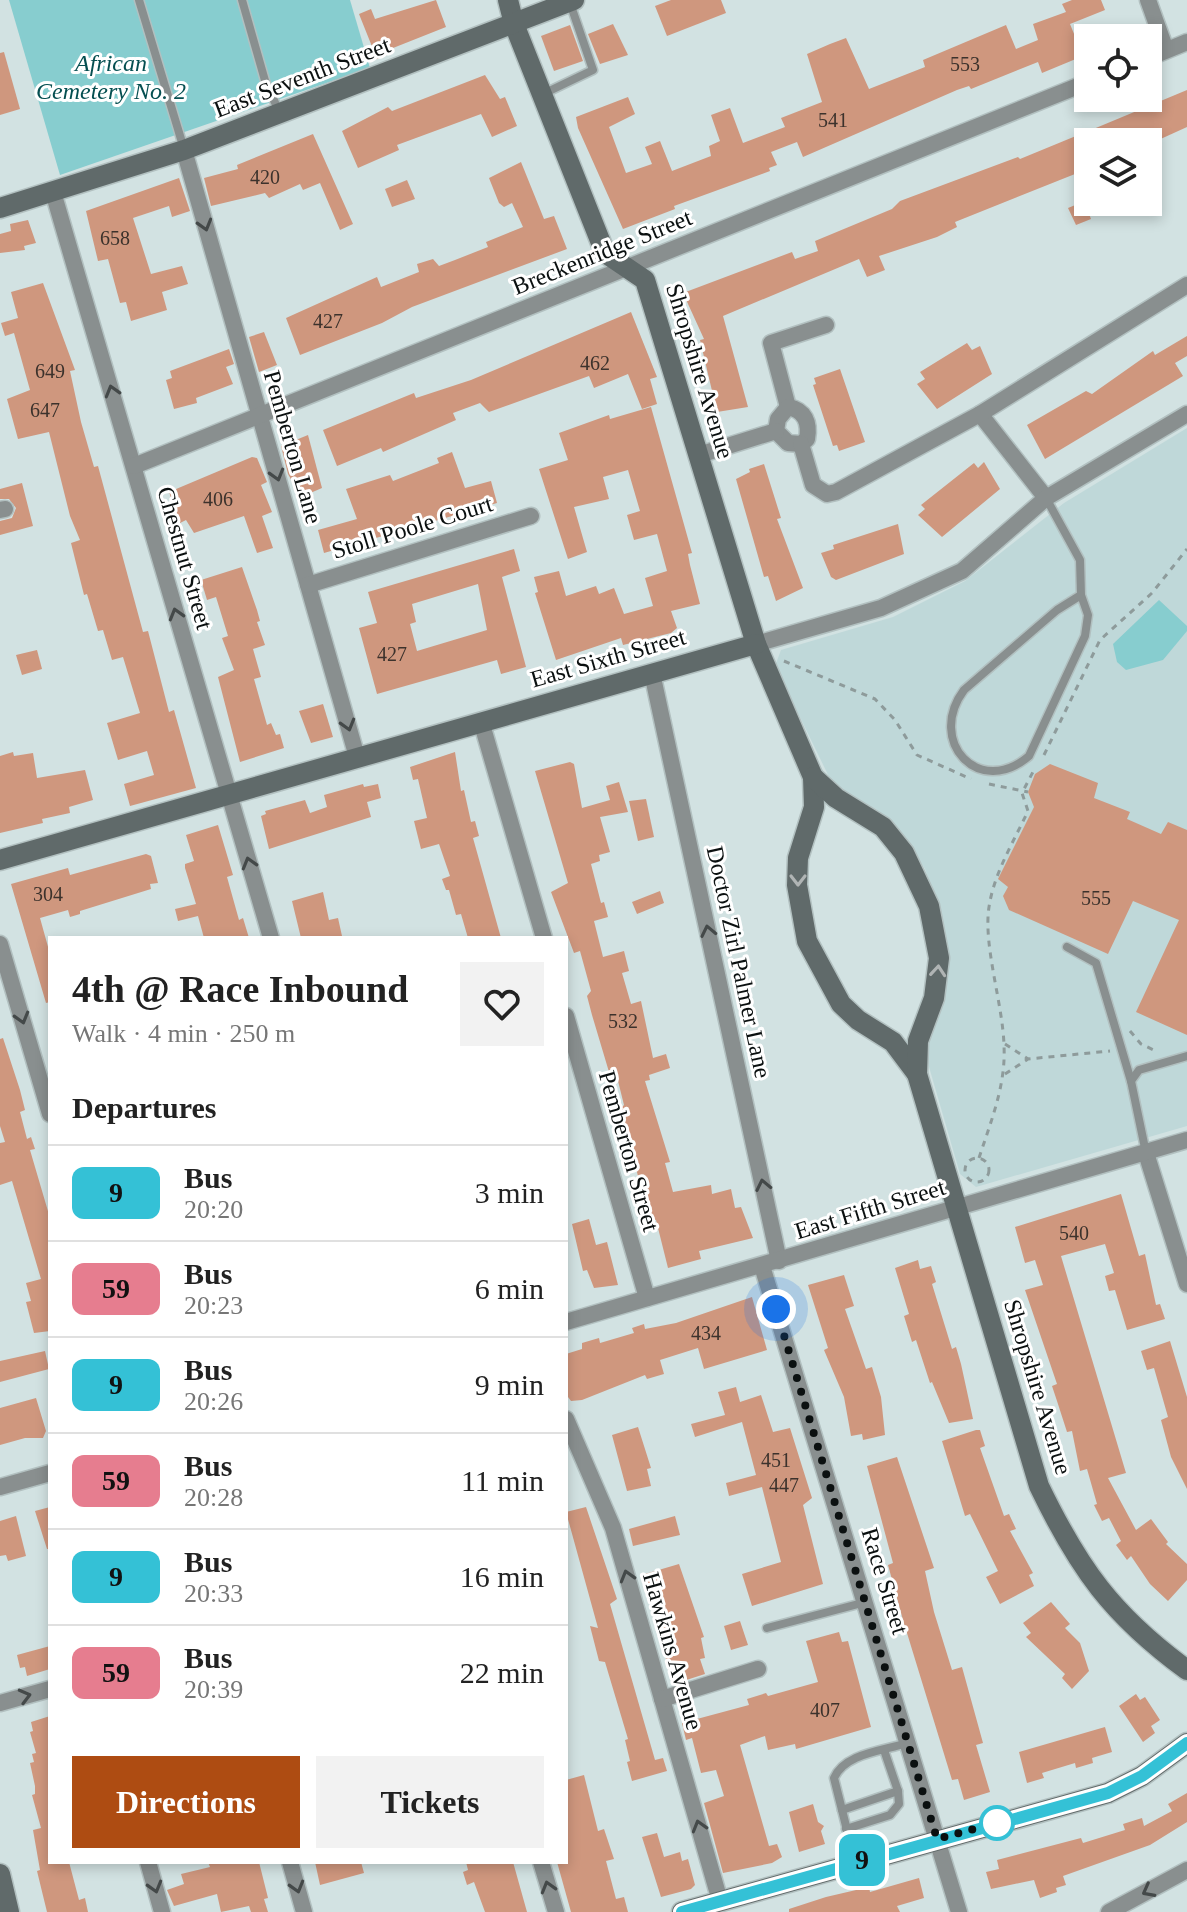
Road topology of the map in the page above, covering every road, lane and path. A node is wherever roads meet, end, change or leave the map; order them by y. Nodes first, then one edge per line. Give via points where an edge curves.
1 (139, 0) edge
2 (242, 0) edge
3 (508, 0) edge
4 (1148, 0) edge
5 (572, 1) edge
6 (514, 24) junction
7 (1187, 42) edge
8 (1166, 50) junction
9 (1162, 52) edge
10 (1074, 88) edge
11 (542, 94) junction
12 (280, 114) junction
13 (184, 150) junction
14 (53, 192) junction
15 (0, 208) edge
16 (627, 267) junction
17 (1187, 285) edge
18 (826, 325) dead end
19 (788, 407) junction
20 (980, 414) junction
21 (1187, 414) edge
22 (260, 415) junction
23 (776, 431) junction
24 (801, 444) junction
25 (699, 455) junction
26 (134, 466) junction
27 (1046, 498) junction
28 (531, 516) dead end
29 (1187, 549) edge
30 (308, 585) junction
31 (1081, 595) junction
32 (756, 644) junction
33 (777, 658) dead end
34 (652, 673) junction
35 (481, 721) junction
36 (357, 757) junction
37 (813, 777) junction
38 (1028, 792) dead end
39 (1022, 793) junction
40 (229, 795) junction
41 (850, 807) junction
42 (808, 829) junction
43 (0, 860) edge
44 (270, 936) edge
45 (543, 936) edge
46 (0, 944) edge
47 (1067, 947) dead end
48 (927, 1017) junction
49 (1124, 1021) dead end
50 (568, 1023) edge
51 (877, 1032) junction
52 (1004, 1044) junction
53 (1110, 1051) dead end
54 (1161, 1052) dead end
55 (1187, 1056) edge
56 (1028, 1059) junction
57 (917, 1074) junction
58 (1005, 1074) junction
59 (1131, 1081) junction
60 (48, 1107) edge
61 (1187, 1140) edge
62 (1146, 1153) junction
63 (979, 1158) junction
64 (958, 1207) junction
65 (779, 1261) junction
66 (762, 1266) junction
67 (1187, 1284) edge
68 (647, 1298) junction
69 (568, 1321) edge
70 (568, 1424) edge
71 (48, 1474) edge
72 (0, 1487) edge
73 (867, 1602) junction
74 (767, 1628) dead end
75 (758, 1669) dead end
76 (1187, 1670) edge
77 (48, 1690) edge
78 (662, 1699) junction
79 (0, 1703) edge
80 (908, 1743) junction
81 (1187, 1743) edge
82 (884, 1750) junction
83 (898, 1791) junction
84 (842, 1810) junction
85 (846, 1829) junction
86 (937, 1839) junction
87 (855, 1862) junction
88 (149, 1864) edge
89 (291, 1864) edge
90 (542, 1864) edge
91 (1187, 1870) edge
92 (0, 1874) edge
93 (720, 1901) junction
94 (9, 1912) edge
95 (162, 1912) edge
96 (304, 1912) edge
97 (556, 1912) edge
98 (682, 1912) edge
99 (959, 1912) edge
100 (1109, 1912) edge

1 - 13 lane
2 - 12 lane
3 - 6 street, Shropshire Avenue
4 - 8 street
5 - 6 street, East Seventh Street
5 - 11 lane via 593,70
6 - 11 street, Shropshire Avenue
6 - 12 street, East Seventh Street
7 - 8 street
8 - 9 street
10 - 16 street, Breckenridge Street
11 - 16 street, Shropshire Avenue via 605,253
12 - 13 street, East Seventh Street
13 - 14 street, East Seventh Street
13 -> 22 street, Pemberton Lane
14 - 15 street, East Seventh Street
26 -> 14 street, Chestnut Street
16 - 22 street, Breckenridge Street
16 - 25 street, Shropshire Avenue via 645,280
17 - 20 street
18 - 19 street via 771,343
19 - 23 street
19 - 24 street via 799,410 807,421 807,439
20 - 24 street via 827,494 813,485
20 - 27 street
21 - 27 street, East Sixth Street
22 - 26 street, Breckenridge Street
22 -> 30 street, Pemberton Lane
23 - 24 street via 788,443
23 - 25 street
25 - 32 street, Shropshire Avenue
40 -> 26 street, Chestnut Street
27 - 31 lane via 1080,560
27 - 32 street, East Sixth Street via 962,571 881,608
28 - 30 street, Stoll Poole Court
29 - 39 path via 1152,593 1100,640
30 -> 36 street, Pemberton Lane
31 - 31 lane via 1057,610 955,702 950,737 971,765 1003,771 1029,756 1085,636 1088,615
32 - 34 street, East Sixth Street
32 - 37 street, Shropshire Avenue
33 - 39 path via 875,699 917,755 960,776
34 - 35 street, East Sixth Street
65 -> 34 street, Doctor Zirl Palmer Lane
35 - 36 street, East Sixth Street
35 - 45 street
36 - 40 street, East Sixth Street
37 - 41 street, Shropshire Avenue
37 - 42 street, Shropshire Avenue
38 - 39 path
39 - 52 path via 1028,811 996,882 988,921
40 - 43 street, East Sixth Street
44 -> 40 street, Chestnut Street
41 - 42 street via 822,813
48 -> 41 street, Shropshire Avenue via 939,958 920,881 895,841
42 -> 51 street, Shropshire Avenue via 798,858 797,885 807,941 841,1004
46 -> 60 street
47 - 59 lane via 1096,963
48 - 51 street via 913,1032
48 - 57 street, Shropshire Avenue via 918,1041
49 - 54 path via 1141,1044
50 - 68 street, Pemberton Street
51 - 57 street, Shropshire Avenue via 893,1042
52 - 56 path
52 - 58 path
53 - 56 path
55 - 59 lane via 1139,1070
56 - 58 path
57 - 64 street, Shropshire Avenue
58 - 63 path
59 - 62 lane
61 - 62 street, East Fifth Street
62 - 64 street, East Fifth Street
62 - 67 street
63 - 63 path via 989,1170 983,1180 975,1181 966,1168
64 - 65 street, East Fifth Street
64 - 76 street, Shropshire Avenue via 1039,1486 1067,1545 1103,1597
65 - 66 street, East Fifth Street
66 - 68 street, East Fifth Street
66 - 73 street, Race Street
68 - 69 street, East Fifth Street
78 -> 70 street, Hawkins Avenue via 613,1528
71 - 72 street
73 - 74 lane
73 - 80 street, Race Street
75 - 78 street
79 -> 77 street
93 -> 78 street, Hawkins Avenue
80 - 82 lane
80 - 86 street, Race Street
81 - 86 street via 1108,1793
82 - 83 lane
82 - 84 lane via 838,1767 834,1778
83 - 84 lane
83 - 85 lane via 899,1804 890,1815
84 - 85 lane
85 - 87 lane
86 - 87 street
86 - 99 street, Race Street
87 - 93 street
88 -> 95 street
89 -> 96 street
97 -> 90 street
91 -> 100 street
92 - 94 street
93 - 98 street

